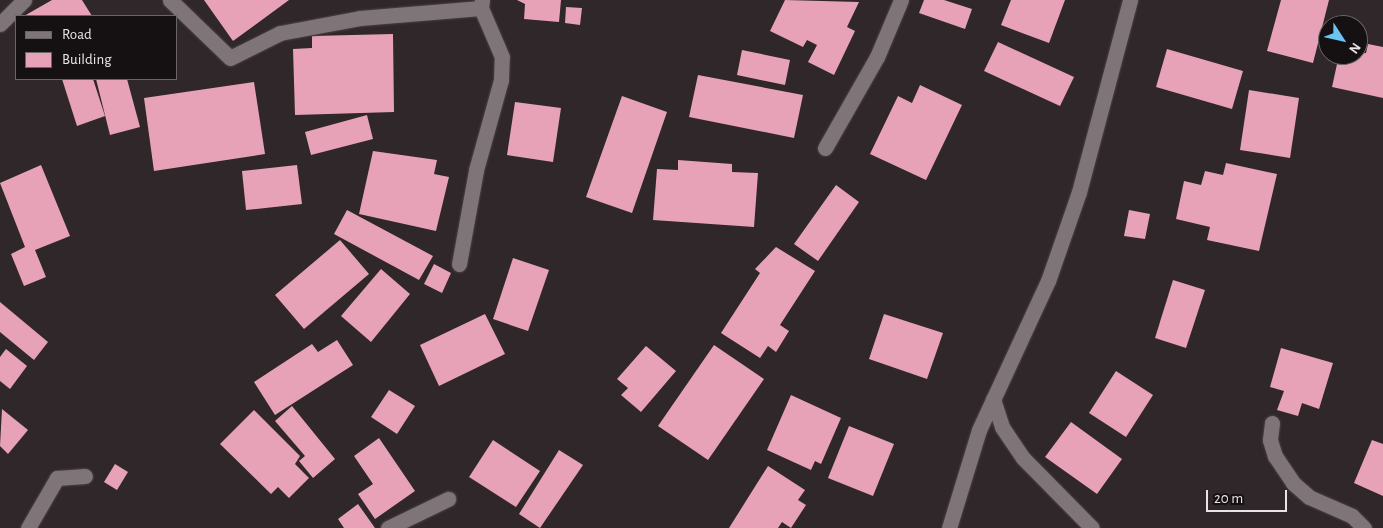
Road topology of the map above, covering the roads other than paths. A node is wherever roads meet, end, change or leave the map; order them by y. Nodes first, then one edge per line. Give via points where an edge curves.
1 (24, 0) edge
2 (170, 0) edge
3 (901, 0) edge
4 (1130, 0) edge
5 (482, 4) edge
6 (0, 24) edge
7 (825, 148) dead end
8 (459, 264) dead end
9 (993, 399) junction
10 (1272, 423) dead end
11 (85, 476) dead end
12 (448, 499) dead end
13 (28, 528) edge
14 (388, 528) edge
15 (949, 528) edge
16 (1092, 528) edge
17 (1364, 528) edge

1 - 6 street
2 - 5 street via 230,58 280,33 360,18
3 - 7 street via 878,57
4 - 9 street via 1076,201 1048,281
5 - 8 street via 502,57 501,80 476,170
9 - 15 street via 960,483
9 - 16 street via 1002,427 1023,458
10 - 17 street via 1270,440 1275,456 1293,482 1309,497 1352,516
11 - 13 street via 57,478
12 - 14 street

